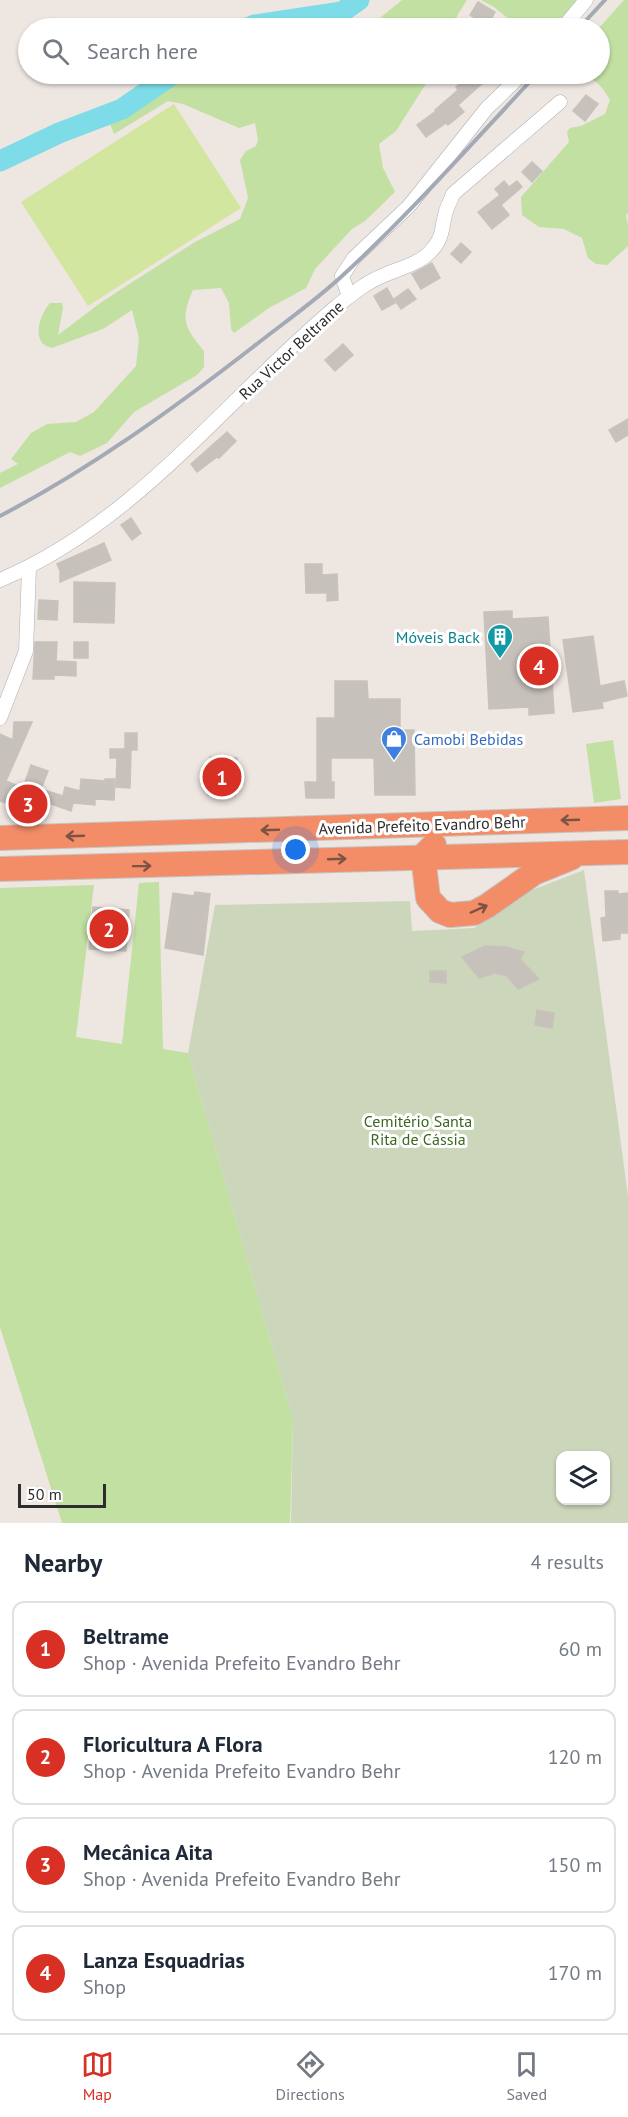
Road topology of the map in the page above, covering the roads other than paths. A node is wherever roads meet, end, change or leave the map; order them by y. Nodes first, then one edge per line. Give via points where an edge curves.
1 (586, 0) edge
2 (571, 18) edge
3 (512, 84) edge
4 (560, 102) dead end
5 (349, 296) junction
6 (29, 568) junction
7 (0, 580) edge
8 (0, 718) edge
9 (628, 819) edge
10 (0, 838) edge
11 (628, 838) edge
12 (585, 852) junction
13 (628, 852) edge
14 (423, 856) junction
15 (0, 869) edge

1 - 2 street
3 - 5 street, Rua Victor Beltrame via 474,123 409,206 354,258 342,276
4 - 5 street via 453,194 443,234 429,254
5 - 6 street, Rua Victor Beltrame via 161,472 103,520
6 - 7 street, Rua Victor Beltrame
6 - 8 street via 26,651
9 -> 10 highway, Avenida Prefeito Evandro Behr
11 - 14 highway via 440,841
12 - 13 highway, Avenida Prefeito Evandro Behr
12 - 14 highway, Avenida Prefeito Evandro Behr
14 -> 12 highway via 428,898 440,911 462,915 487,906 534,873
15 -> 14 highway, Avenida Prefeito Evandro Behr

